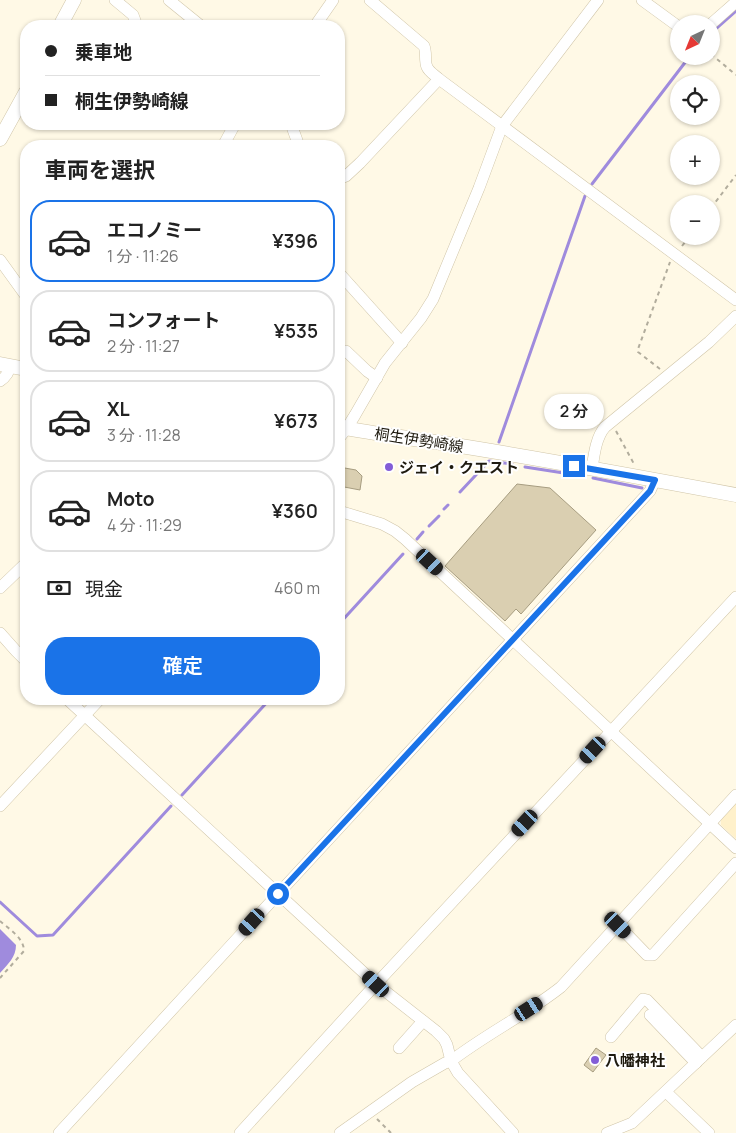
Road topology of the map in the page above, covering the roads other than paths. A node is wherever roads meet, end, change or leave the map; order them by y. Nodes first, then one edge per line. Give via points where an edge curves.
1 (74, 0) edge
2 (115, 0) edge
3 (169, 0) edge
4 (333, 0) edge
5 (370, 0) edge
6 (598, 0) edge
7 (642, 0) edge
8 (736, 2) edge
9 (720, 16) edge
10 (63, 20) edge
11 (134, 20) edge
12 (194, 20) edge
13 (320, 20) edge
14 (670, 20) edge
15 (439, 79) junction
16 (20, 103) edge
17 (502, 126) junction
18 (0, 140) edge
19 (345, 176) edge
20 (0, 260) edge
21 (345, 280) edge
22 (20, 288) edge
23 (736, 300) edge
24 (736, 316) edge
25 (402, 344) junction
26 (346, 351) dead end
27 (18, 366) edge
28 (377, 378) junction
29 (0, 381) edge
30 (345, 425) edge
31 (345, 431) edge
32 (592, 469) junction
33 (655, 480) junction
34 (736, 495) edge
35 (345, 513) edge
36 (20, 570) edge
37 (0, 588) edge
38 (736, 597) edge
39 (0, 633) edge
40 (513, 639) junction
41 (20, 655) edge
42 (73, 705) edge
43 (94, 705) edge
44 (84, 715) junction
45 (611, 731) junction
46 (736, 795) edge
47 (0, 806) edge
48 (710, 824) junction
49 (736, 848) edge
50 (736, 862) edge
51 (278, 894) junction
52 (618, 925) junction
53 (376, 984) junction
54 (650, 1015) dead end
55 (423, 1020) junction
56 (736, 1025) edge
57 (611, 1037) dead end
58 (399, 1048) dead end
59 (699, 1060) junction
60 (451, 1061) junction
61 (666, 1092) junction
62 (60, 1133) edge
63 (240, 1133) edge
64 (340, 1133) edge
65 (513, 1133) edge
66 (607, 1133) edge
67 (709, 1133) edge

1 - 10 main road
2 - 11 street via 133,15
3 - 12 street
4 - 13 street
5 - 15 street via 424,46 427,66
6 - 17 street
7 - 14 street
8 - 9 street
15 - 17 street
15 - 19 street
16 - 18 main road
17 - 23 street
17 - 25 street via 433,299
20 - 22 street
21 - 25 street
24 - 32 street via 600,432
25 - 28 street
26 - 28 street
27 - 29 street
28 - 30 street
31 - 32 main road, 桐生伊勢崎線 via 446,444
32 - 33 main road, 桐生伊勢崎線
33 - 34 main road, 桐生伊勢崎線
33 - 40 street via 650,491
35 - 40 street via 395,531
36 - 37 street
38 - 45 street
39 - 41 street
40 - 45 street
40 - 51 street
42 - 44 street
43 - 44 street
44 - 47 street
44 - 51 street
45 - 48 street
45 - 53 street
46 - 48 street
48 - 49 street
48 - 52 street
50 - 52 street via 652,955 647,955
51 - 53 street
51 - 62 street
52 - 60 street via 561,987
53 - 55 street
53 - 63 street
54 - 59 street
55 - 58 street
55 - 60 street via 444,1039
56 - 59 street
57 - 59 street via 643,999 647,1000
59 - 61 street
60 - 64 street via 412,1082
60 - 65 street via 458,1073
61 - 66 street via 632,1123
61 - 67 street

